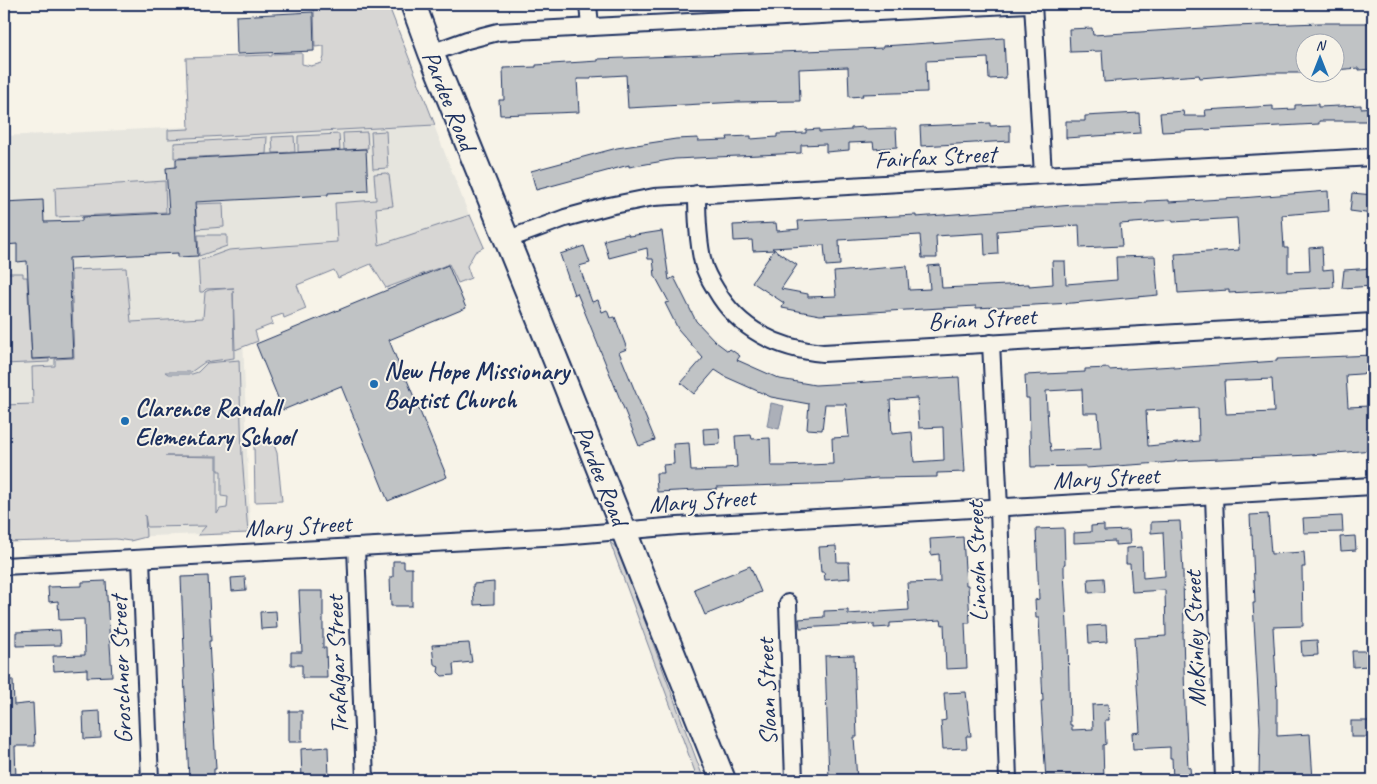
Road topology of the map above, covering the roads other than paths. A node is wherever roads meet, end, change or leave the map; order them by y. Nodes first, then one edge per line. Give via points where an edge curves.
1 (413, 4) edge
2 (588, 4) edge
3 (1029, 4) edge
4 (1033, 4) edge
5 (590, 27) junction
6 (431, 53) junction
7 (1373, 157) edge
8 (1043, 174) junction
9 (697, 194) junction
10 (506, 240) junction
11 (1373, 322) edge
12 (991, 343) junction
13 (1373, 486) edge
14 (1214, 496) junction
15 (999, 508) junction
16 (624, 530) junction
17 (356, 547) junction
18 (141, 558) junction
19 (4, 566) edge
20 (788, 603) dead end
21 (150, 780) edge
22 (365, 780) edge
23 (723, 780) edge
24 (794, 780) edge
25 (1008, 780) edge
26 (1224, 780) edge

1 - 6 main road, Pardee Road
2 - 5 street
3 - 5 street
4 - 8 street
5 - 6 street via 498,32
6 - 10 main road, Pardee Road
7 - 8 street, Fairfax Street
8 - 9 street, Fairfax Street
9 - 10 street, Fairfax Street via 609,206
9 - 12 street, Brian Street via 703,264 709,279 735,316 767,339 792,348 823,352
10 - 16 main road, Pardee Road
11 - 12 street, Brian Street
12 - 15 street, Lincoln Street
13 - 14 street, Mary Street
14 - 15 street, Mary Street
14 - 26 street, McKinley Street
15 - 16 street, Mary Street
15 - 25 street, Lincoln Street
16 - 17 street, Mary Street
16 - 23 main road, Pardee Road
17 - 18 street, Mary Street
17 - 22 street, Trafalgar Street
18 - 19 street, Mary Street
18 - 21 street, Groschner Street
20 - 24 street, Sloan Street

